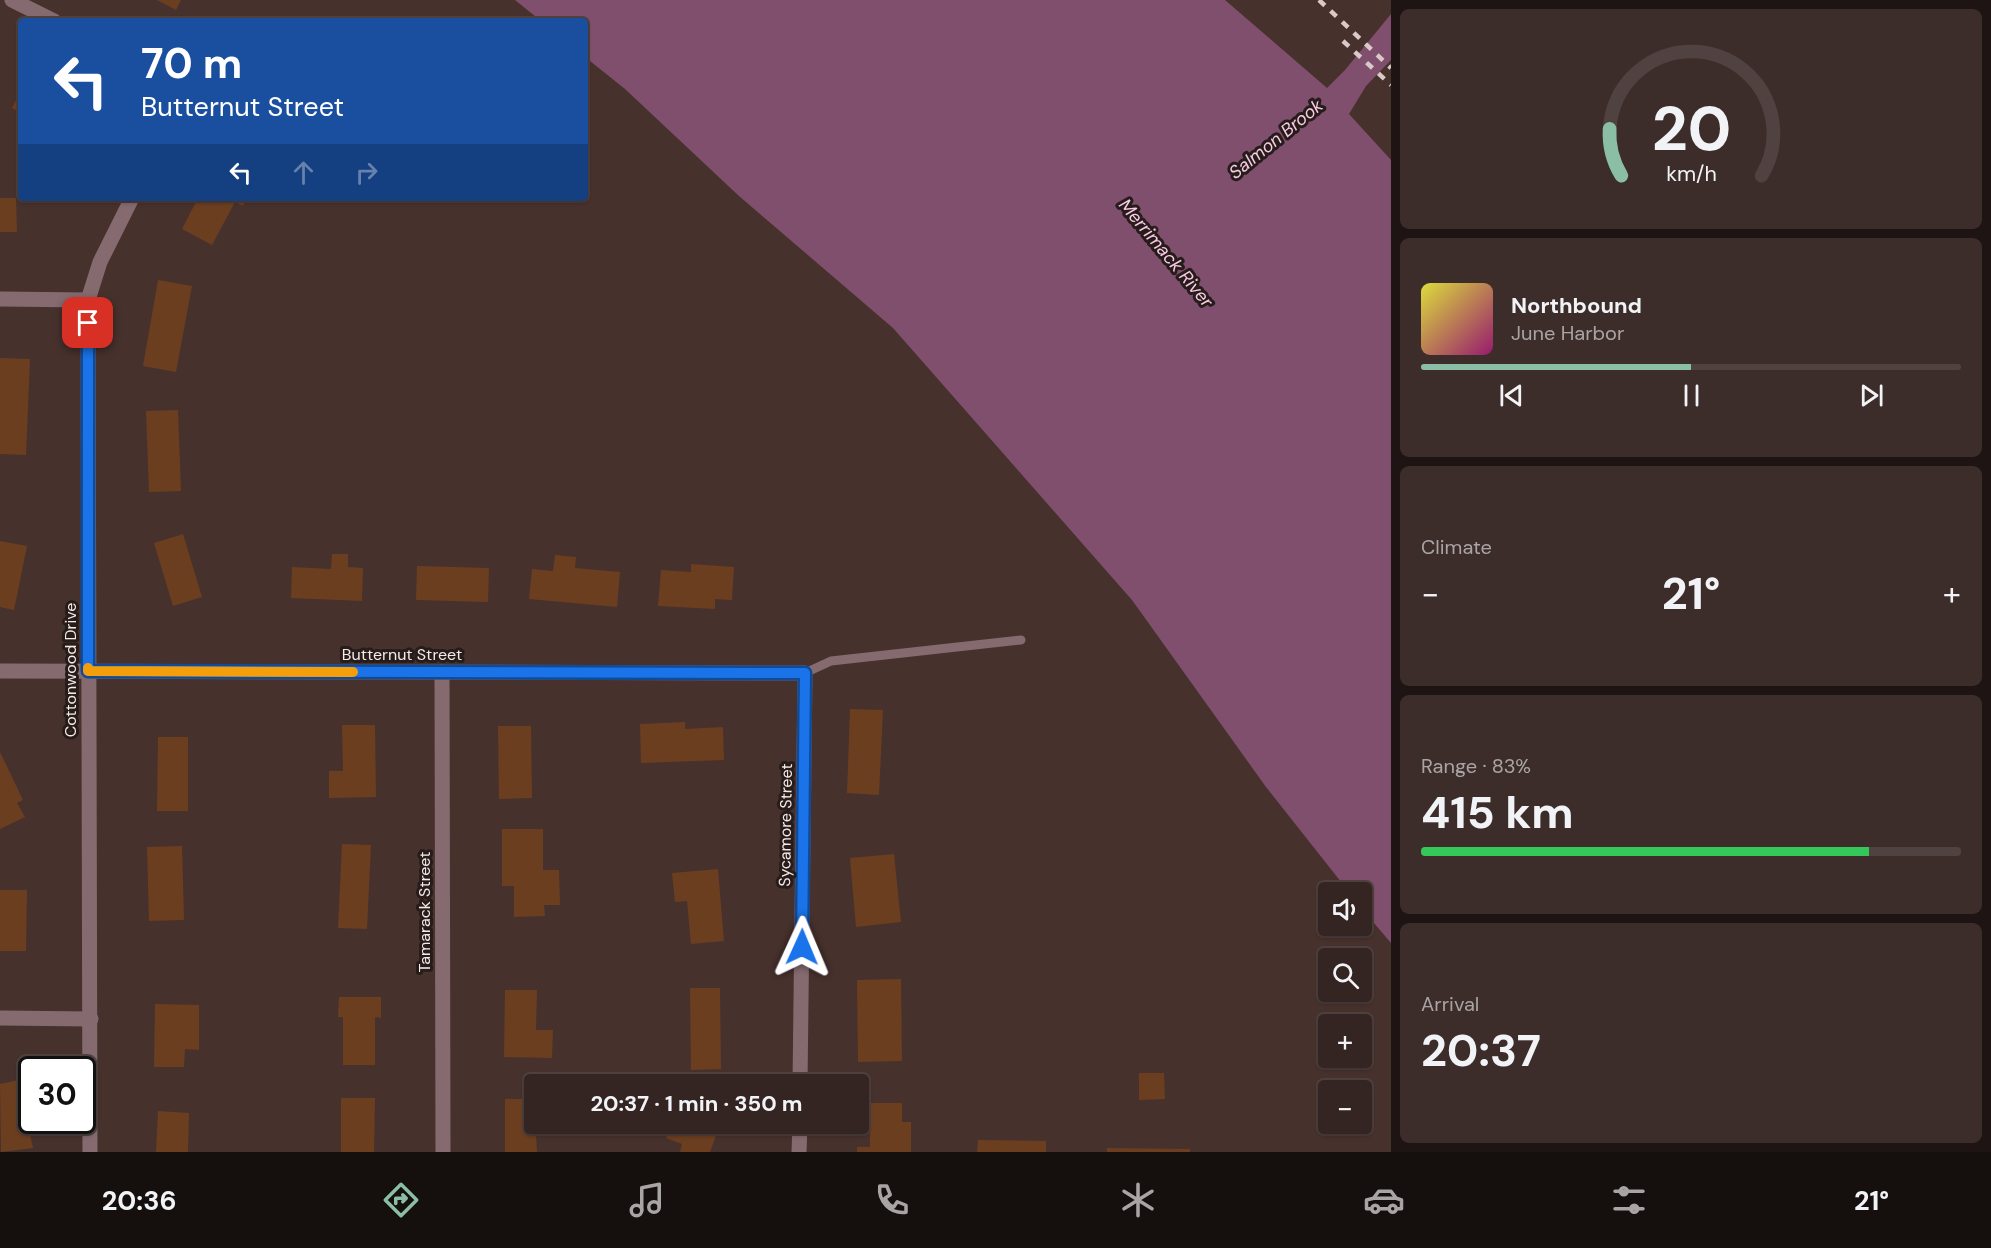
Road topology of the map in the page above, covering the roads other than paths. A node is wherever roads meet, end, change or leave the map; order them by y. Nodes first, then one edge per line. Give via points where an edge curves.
1 (12, 0) edge
2 (48, 18) edge
3 (130, 201) edge
4 (0, 298) edge
5 (88, 300) junction
6 (1020, 640) dead end
7 (0, 671) edge
8 (88, 671) junction
9 (442, 672) junction
10 (805, 673) junction
11 (0, 1018) edge
12 (91, 1019) junction
13 (800, 1074) edge
14 (800, 1134) edge
15 (90, 1152) edge
16 (443, 1152) edge
17 (800, 1152) edge

1 - 2 street
3 - 5 street, Cottonwood Drive via 100,262
4 - 5 street
5 - 8 street, Cottonwood Drive
6 - 10 lane via 831,661
7 - 8 street, Butternut Street
8 - 9 street, Butternut Street
8 - 12 street, Cottonwood Drive
9 - 10 street, Butternut Street
9 - 16 street, Tamarack Street
10 - 13 street, Sycamore Street
11 - 12 street
12 - 15 street, Cottonwood Drive
14 - 17 street

